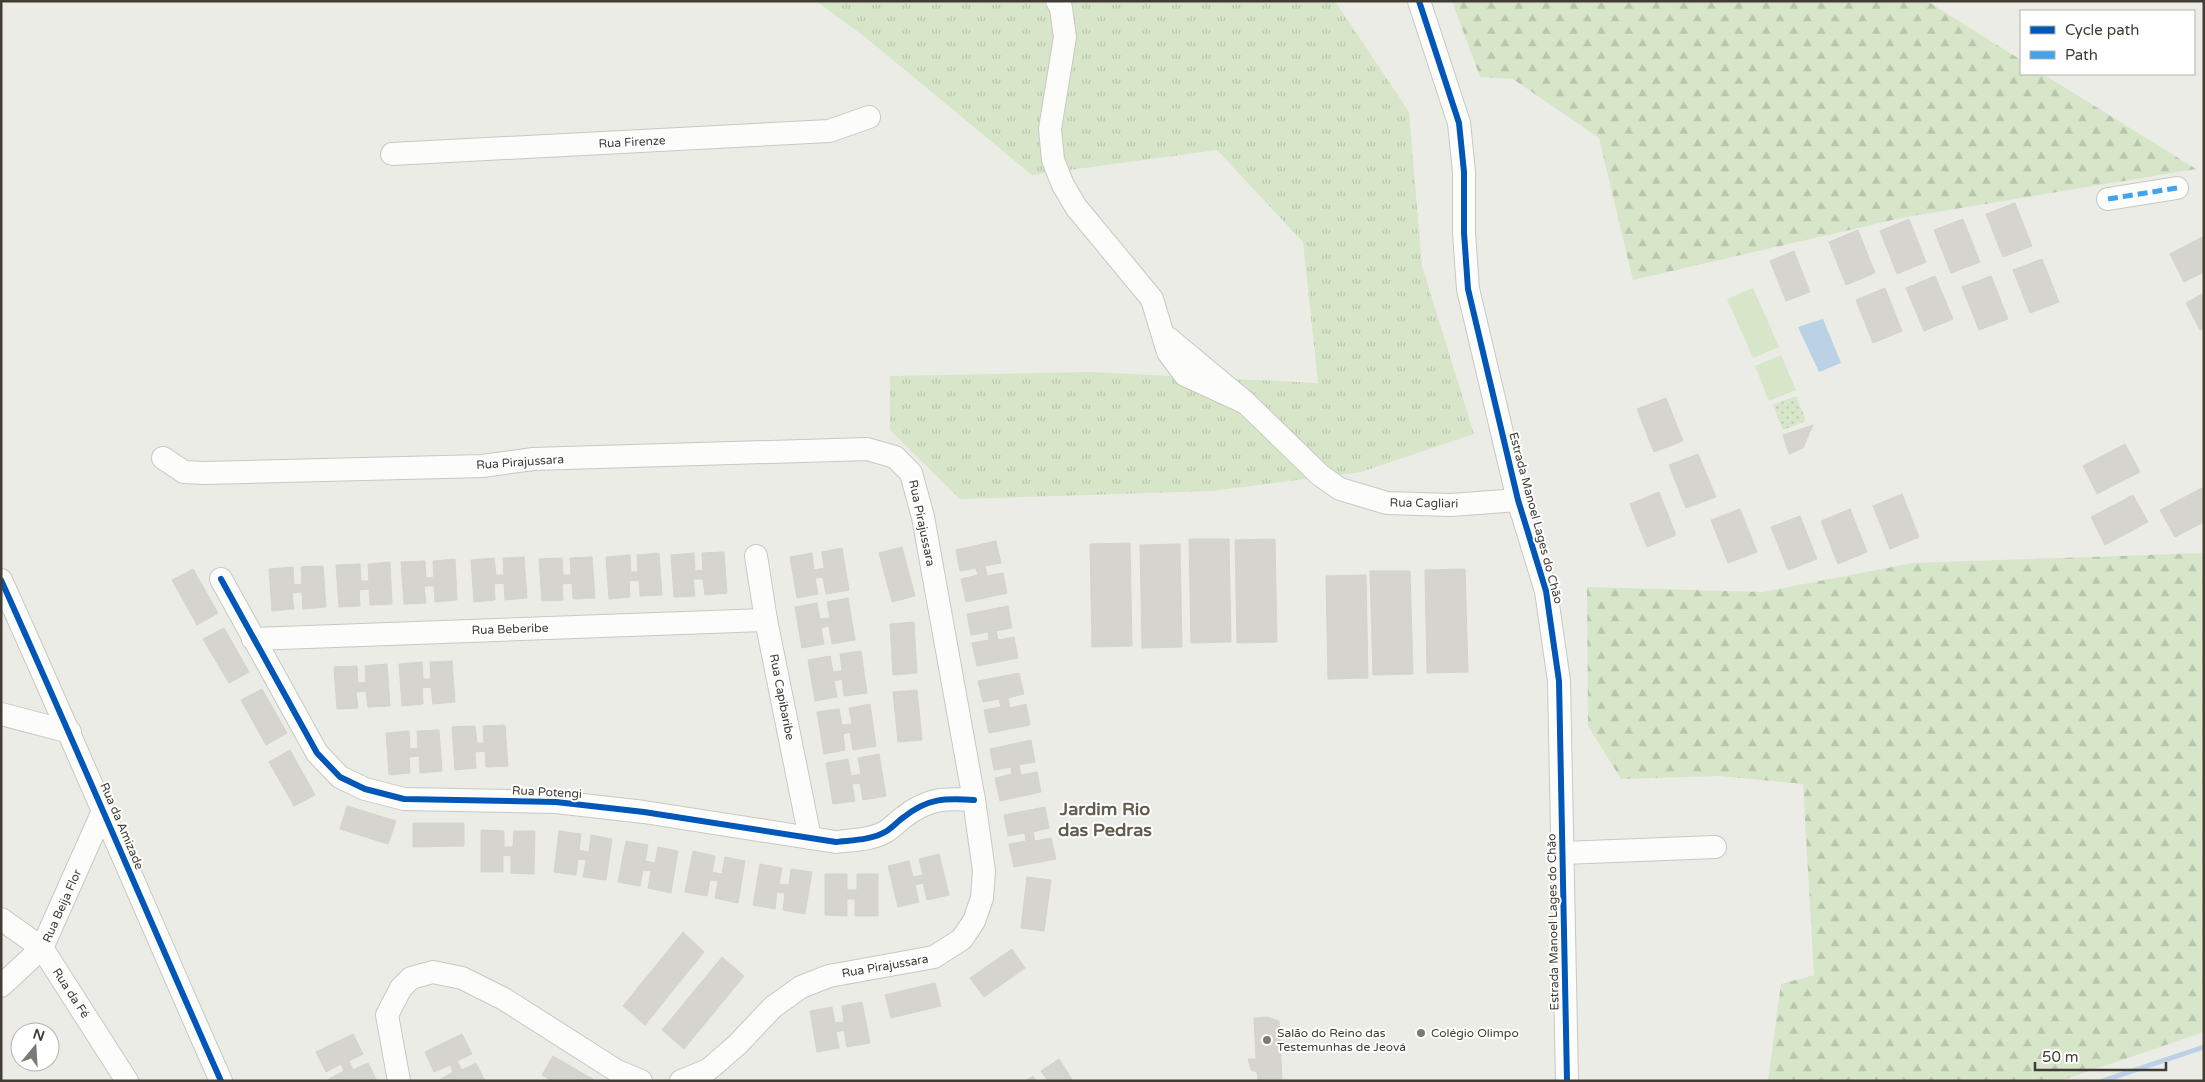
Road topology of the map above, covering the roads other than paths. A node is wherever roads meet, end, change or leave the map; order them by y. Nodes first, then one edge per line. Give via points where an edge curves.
1 (1057, 1) edge
2 (1419, 1) edge
3 (869, 117) dead end
4 (392, 154) dead end
5 (2177, 188) dead end
6 (2108, 199) dead end
7 (1162, 333) junction
8 (1246, 403) junction
9 (163, 458) dead end
10 (1518, 500) junction
11 (756, 556) dead end
12 (222, 579) dead end
13 (1, 580) edge
14 (766, 620) junction
15 (254, 639) junction
16 (1, 714) edge
17 (70, 732) junction
18 (974, 800) junction
19 (102, 811) junction
20 (810, 838) junction
21 (1715, 847) dead end
22 (1563, 853) junction
23 (1, 919) edge
24 (42, 948) junction
25 (1, 986) edge
26 (127, 1081) edge
27 (221, 1081) edge
28 (399, 1081) edge
29 (641, 1081) edge
30 (681, 1081) edge
31 (1568, 1081) edge

1 - 7 street via 1065,37 1050,129 1053,160 1076,206 1152,298
2 - 10 street, Estrada Manoel Lages do Chão via 1459,123 1468,288
3 - 4 street, Rua Firenze via 830,131
5 - 6 street
7 - 8 street, Rua Cagliari
7 - 8 street, Rua Cagliari via 1168,352 1185,375
8 - 10 street, Rua Cagliari via 1320,475 1354,494 1387,503 1425,505
9 - 18 street, Rua Pirajussara via 184,472 204,473 483,466 533,460 867,449 896,457 911,473 923,517
10 - 22 street, Estrada Manoel Lages do Chão via 1546,591 1554,638 1559,680
11 - 14 street, Rua Capibaribe
12 - 15 street, Rua Potengi
13 - 17 street, Rua da Amizade
14 - 15 street, Rua Beberibe
14 - 20 street, Rua Capibaribe
15 - 20 street, Rua Potengi via 317,752 340,777 365,789 404,799 556,802
16 - 17 street
17 - 19 street, Rua da Amizade
18 - 20 street, Rua Potengi via 948,798 930,801 905,815 885,832 864,839 836,842
18 - 30 street, Rua Pirajussara via 984,870 982,898 974,921 962,939 934,958 829,976 801,987 773,1007 708,1070
19 - 24 street, Rua Beija Flor
19 - 27 street, Rua da Amizade
21 - 22 street
22 - 31 street, Estrada Manoel Lages do Chão
23 - 24 street, Rua da Fé
24 - 25 street, Rua Beija Flor
24 - 26 street, Rua da Fé
28 - 29 street via 387,1015 401,988 411,978 433,972 462,978 504,999 616,1071

